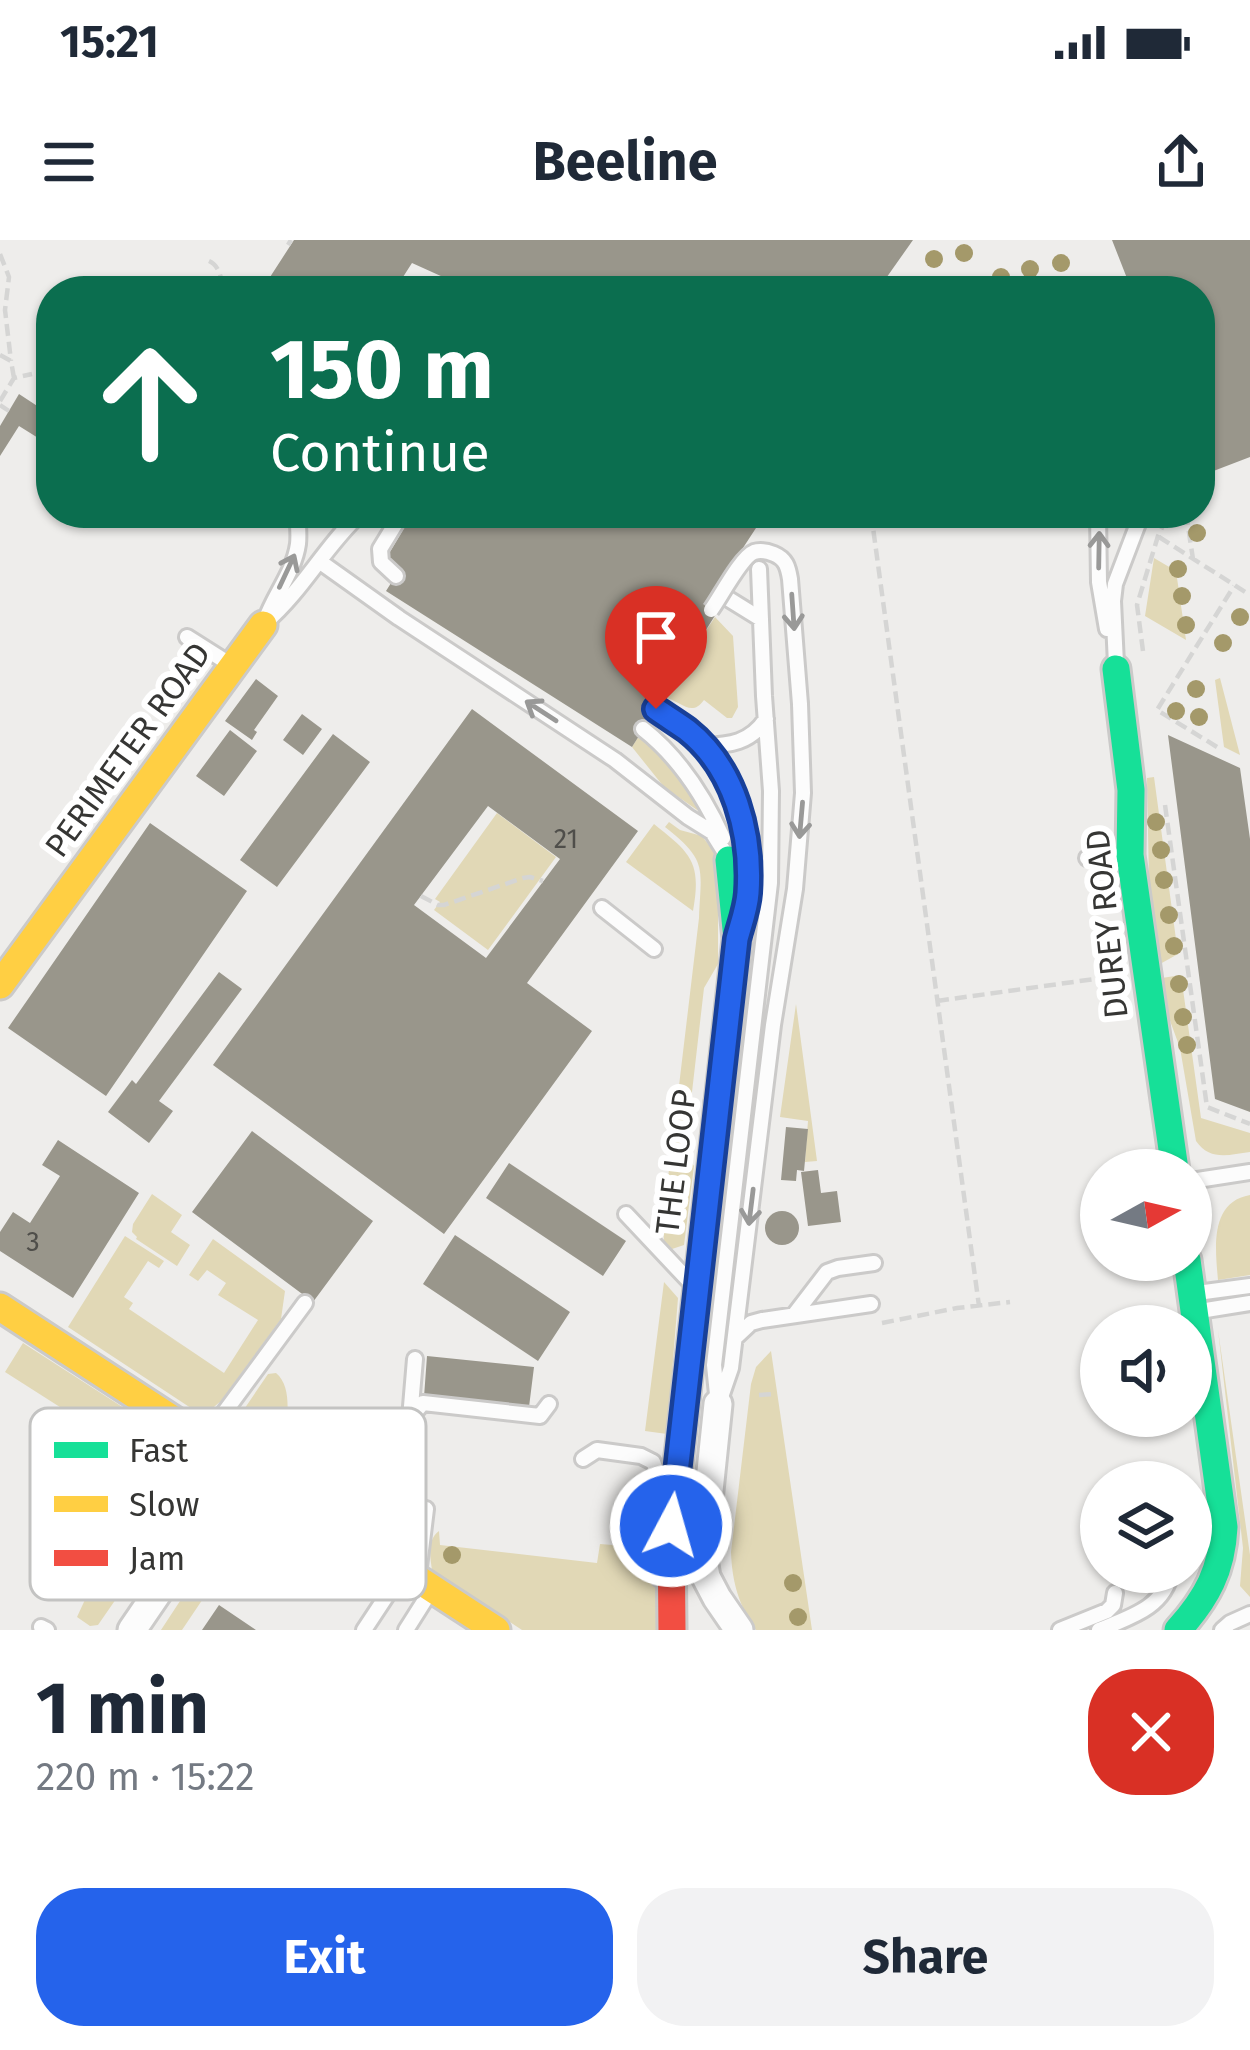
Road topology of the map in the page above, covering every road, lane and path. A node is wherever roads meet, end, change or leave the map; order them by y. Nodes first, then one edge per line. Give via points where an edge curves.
1 (0, 254) edge
2 (209, 261) dead end
3 (220, 276) edge
4 (0, 355) edge
5 (11, 361) junction
6 (32, 374) dead end
7 (14, 378) junction
8 (0, 403) edge
9 (9, 411) dead end
10 (298, 528) edge
11 (348, 528) edge
12 (393, 528) edge
13 (873, 528) edge
14 (1099, 528) edge
15 (1137, 528) edge
16 (1150, 528) edge
17 (1162, 528) edge
18 (1188, 528) edge
19 (1158, 536) junction
20 (1193, 559) junction
21 (319, 561) junction
22 (759, 569) dead end
23 (396, 576) dead end
24 (1234, 586) junction
25 (1250, 595) edge
26 (727, 598) dead end
27 (711, 610) dead end
28 (761, 619) junction
29 (263, 626) junction
30 (187, 637) dead end
31 (1145, 665) dead end
32 (233, 666) junction
33 (1116, 669) junction
34 (656, 709) dead end
35 (766, 719) junction
36 (643, 729) dead end
37 (703, 746) junction
38 (1216, 747) dead end
39 (1164, 800) dead end
40 (1130, 855) junction
41 (1088, 858) dead end
42 (729, 860) junction
43 (543, 881) dead end
44 (421, 896) dead end
45 (602, 908) dead end
46 (737, 939) junction
47 (654, 950) dead end
48 (1146, 972) junction
49 (0, 986) edge
50 (937, 1001) junction
51 (1250, 1124) edge
52 (1172, 1149) edge
53 (1250, 1172) edge
54 (1212, 1178) edge
55 (626, 1214) dead end
56 (874, 1263) dead end
57 (1190, 1281) edge
58 (1250, 1286) edge
59 (698, 1290) junction
60 (1010, 1302) dead end
61 (305, 1303) dead end
62 (1193, 1303) junction
63 (1250, 1303) edge
64 (871, 1304) dead end
65 (979, 1306) junction
66 (794, 1315) junction
67 (7, 1320) edge
68 (873, 1324) dead end
69 (735, 1337) junction
70 (415, 1359) dead end
71 (776, 1394) dead end
72 (759, 1395) dead end
73 (549, 1404) dead end
74 (718, 1404) junction
75 (152, 1408) edge
76 (228, 1408) edge
77 (411, 1408) edge
78 (419, 1408) edge
79 (583, 1459) dead end
80 (426, 1584) edge
81 (1115, 1593) dead end
82 (1164, 1593) edge
83 (672, 1598) junction
84 (152, 1600) edge
85 (396, 1600) edge
86 (413, 1600) edge
87 (1250, 1614) edge
88 (131, 1630) edge
89 (364, 1630) edge
90 (406, 1630) edge
91 (496, 1630) edge
92 (672, 1630) edge
93 (739, 1630) edge
94 (1060, 1630) edge
95 (1099, 1630) edge
96 (1178, 1630) edge
97 (1222, 1630) edge

1 - 5 path via 9,278
2 - 3 path
4 - 5 path
5 - 7 path
6 - 7 path
7 - 8 path
8 - 9 path
29 -> 10 lane via 291,570
11 - 21 lane, PERIMETER ROAD
12 - 23 lane via 380,549
13 - 50 path
33 -> 14 lane via 1101,602
15 - 33 lane via 1115,584
16 - 19 path
17 - 19 path
18 - 20 path
19 - 20 path
19 - 31 path via 1137,605
20 - 24 path
21 - 29 lane, PERIMETER ROAD
42 -> 21 lane via 712,832 615,760
22 - 28 lane
24 - 25 path
24 - 38 path via 1157,710
26 - 28 lane
27 -> 69 lane, bridge via 748,555 763,551 784,560 802,814
28 - 35 lane
29 - 32 street, PERIMETER ROAD
30 - 32 lane
32 - 49 street, PERIMETER ROAD
33 - 40 street, DUREY ROAD
34 - 37 lane
35 - 37 lane via 751,738
35 - 74 lane, THE LOOP via 770,883 714,1365
36 - 42 lane, THE LOOP via 690,779
37 - 46 lane via 726,778 744,829 748,896
39 - 51 path via 1207,1107
40 - 41 lane
40 - 48 street, DUREY ROAD
42 - 46 street, THE LOOP
43 - 44 path via 523,878 444,905
45 - 47 lane
46 - 59 street, THE LOOP
48 - 50 path
48 - 52 street, DUREY ROAD
50 - 65 path
53 - 54 lane
55 - 59 lane
56 - 66 lane via 827,1272
57 - 62 street
58 - 62 lane
59 - 83 street, THE LOOP via 669,1548
60 - 65 path
61 - 76 lane
62 - 63 lane
62 - 96 street via 1224,1548 1214,1586
64 - 66 lane
65 - 68 path
66 - 69 lane via 752,1323
67 - 75 street
69 - 74 lane
70 - 77 lane
71 - 72 path
73 - 78 lane via 540,1416
74 - 93 street, THE LOOP via 704,1564
79 - 83 lane via 597,1450 653,1462 651,1564
80 - 91 street
81 - 94 lane via 1107,1611
82 - 95 lane
83 - 92 street, THE LOOP
84 - 88 street
85 - 89 lane
86 - 90 lane
87 - 97 lane

